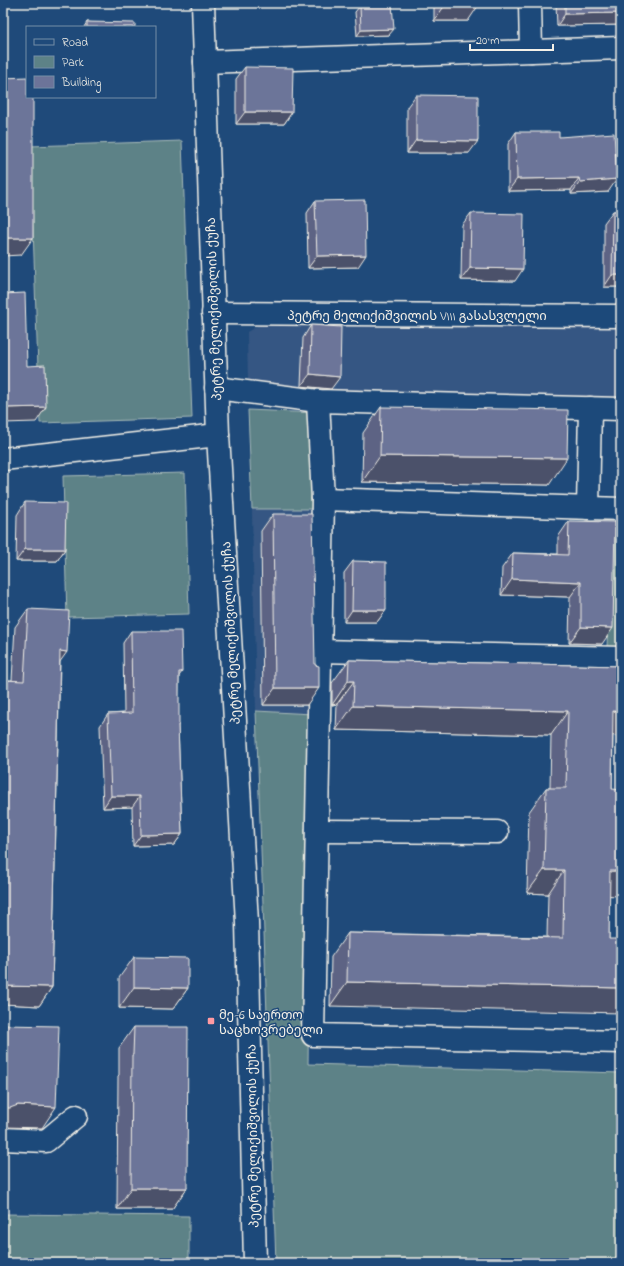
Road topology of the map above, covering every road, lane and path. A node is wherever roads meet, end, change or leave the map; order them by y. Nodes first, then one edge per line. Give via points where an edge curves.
1 (202, 3) edge
2 (530, 3) edge
3 (621, 48) edge
4 (531, 51) junction
5 (205, 62) junction
6 (213, 313) junction
7 (621, 316) edge
8 (216, 388) junction
9 (318, 401) junction
10 (590, 408) junction
11 (621, 409) edge
12 (218, 435) junction
13 (3, 459) edge
14 (323, 500) junction
15 (588, 508) junction
16 (621, 509) edge
17 (320, 651) junction
18 (621, 658) edge
19 (316, 831) junction
20 (498, 832) dead end
21 (621, 1042) edge
22 (76, 1116) dead end
23 (3, 1139) edge
24 (255, 1263) edge

1 - 5 street, პეტრე მელიქიშვილის ქუჩა
2 - 4 street
3 - 4 street
4 - 5 street
5 - 6 street, პეტრე მელიქიშვილის ქუჩა
6 - 7 street, პეტრე მელიქიშვილის VIII გასასვლელი
6 - 8 street, პეტრე მელიქიშვილის ქუჩა
8 - 9 street
8 - 12 street, პეტრე მელიქიშვილის ქუჩა
9 - 10 street
9 - 14 street
10 - 11 street
10 - 15 street
12 - 13 street
12 - 24 street, პეტრე მელიქიშვილის ქუჩა via 247,922
14 - 15 street
14 - 17 street
15 - 16 street
17 - 18 street
17 - 19 street
19 - 20 street
19 - 21 street via 313,1036
22 - 23 street via 46,1141

